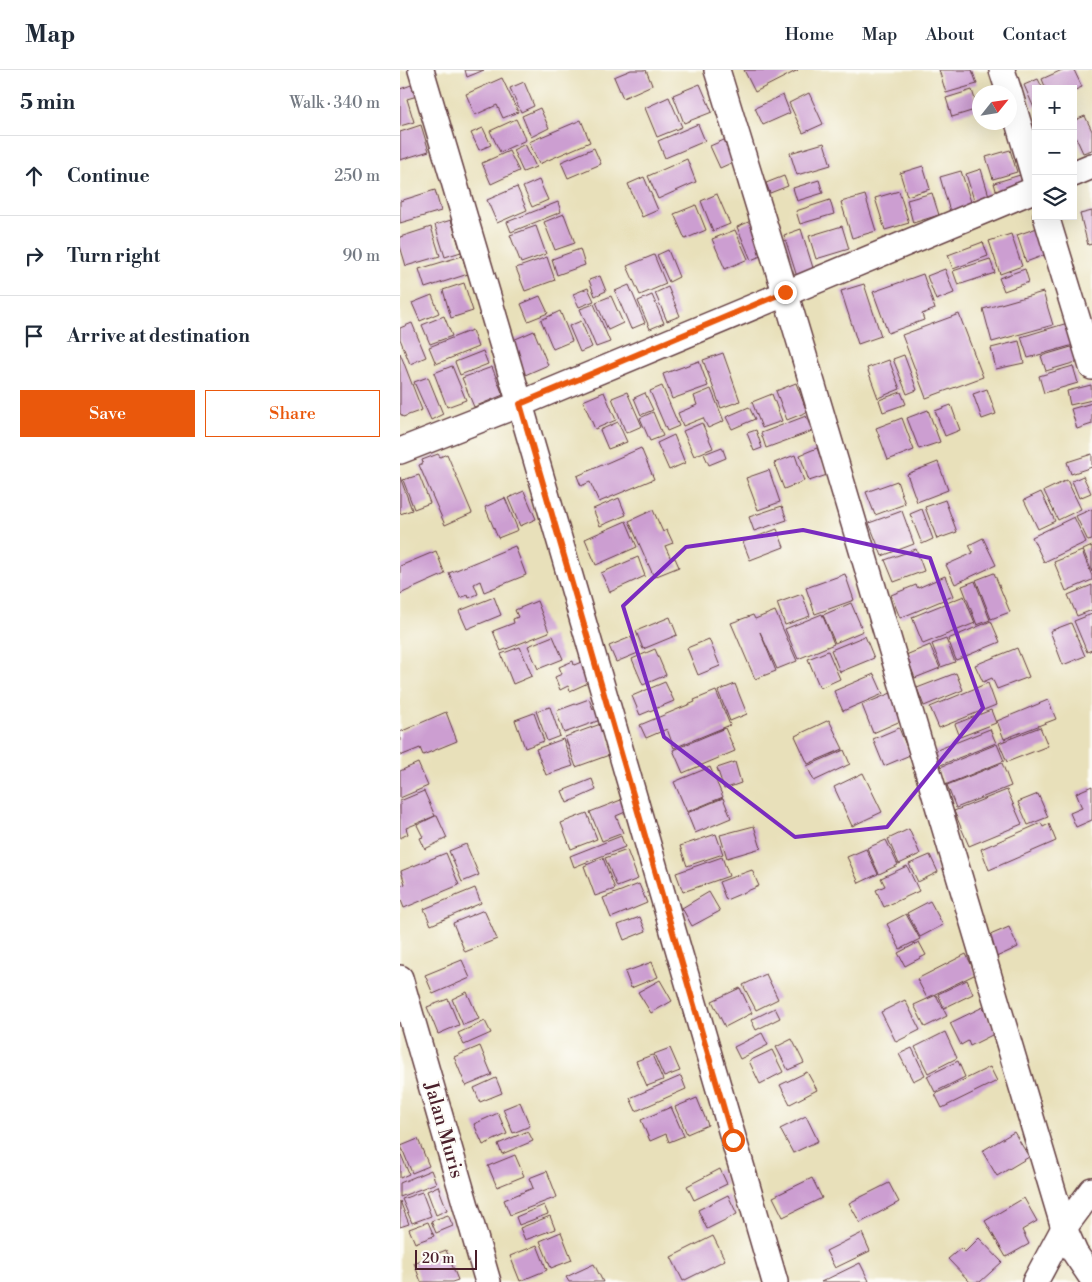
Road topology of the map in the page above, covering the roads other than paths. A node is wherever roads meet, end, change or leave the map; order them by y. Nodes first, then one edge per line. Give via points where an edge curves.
1 (421, 70) edge
2 (717, 70) edge
3 (1002, 70) edge
4 (1006, 85) edge
5 (1017, 120) edge
6 (1092, 166) edge
7 (1077, 172) edge
8 (1034, 175) edge
9 (1032, 191) edge
10 (1047, 220) edge
11 (785, 292) junction
12 (1092, 367) edge
13 (520, 404) junction
14 (400, 451) edge
15 (400, 978) edge
16 (1092, 1190) edge
17 (1064, 1228) junction
18 (1092, 1278) edge
19 (488, 1282) edge
20 (775, 1282) edge
21 (1035, 1282) edge

1 - 13 street
2 - 11 street
3 - 4 street
5 - 8 street
6 - 7 street
9 - 11 street
10 - 12 street
11 - 13 street
11 - 17 street
13 - 14 street
13 - 20 street
15 - 19 street, Jalan Muris
16 - 17 street
17 - 18 street via 1075,1253
17 - 21 street

